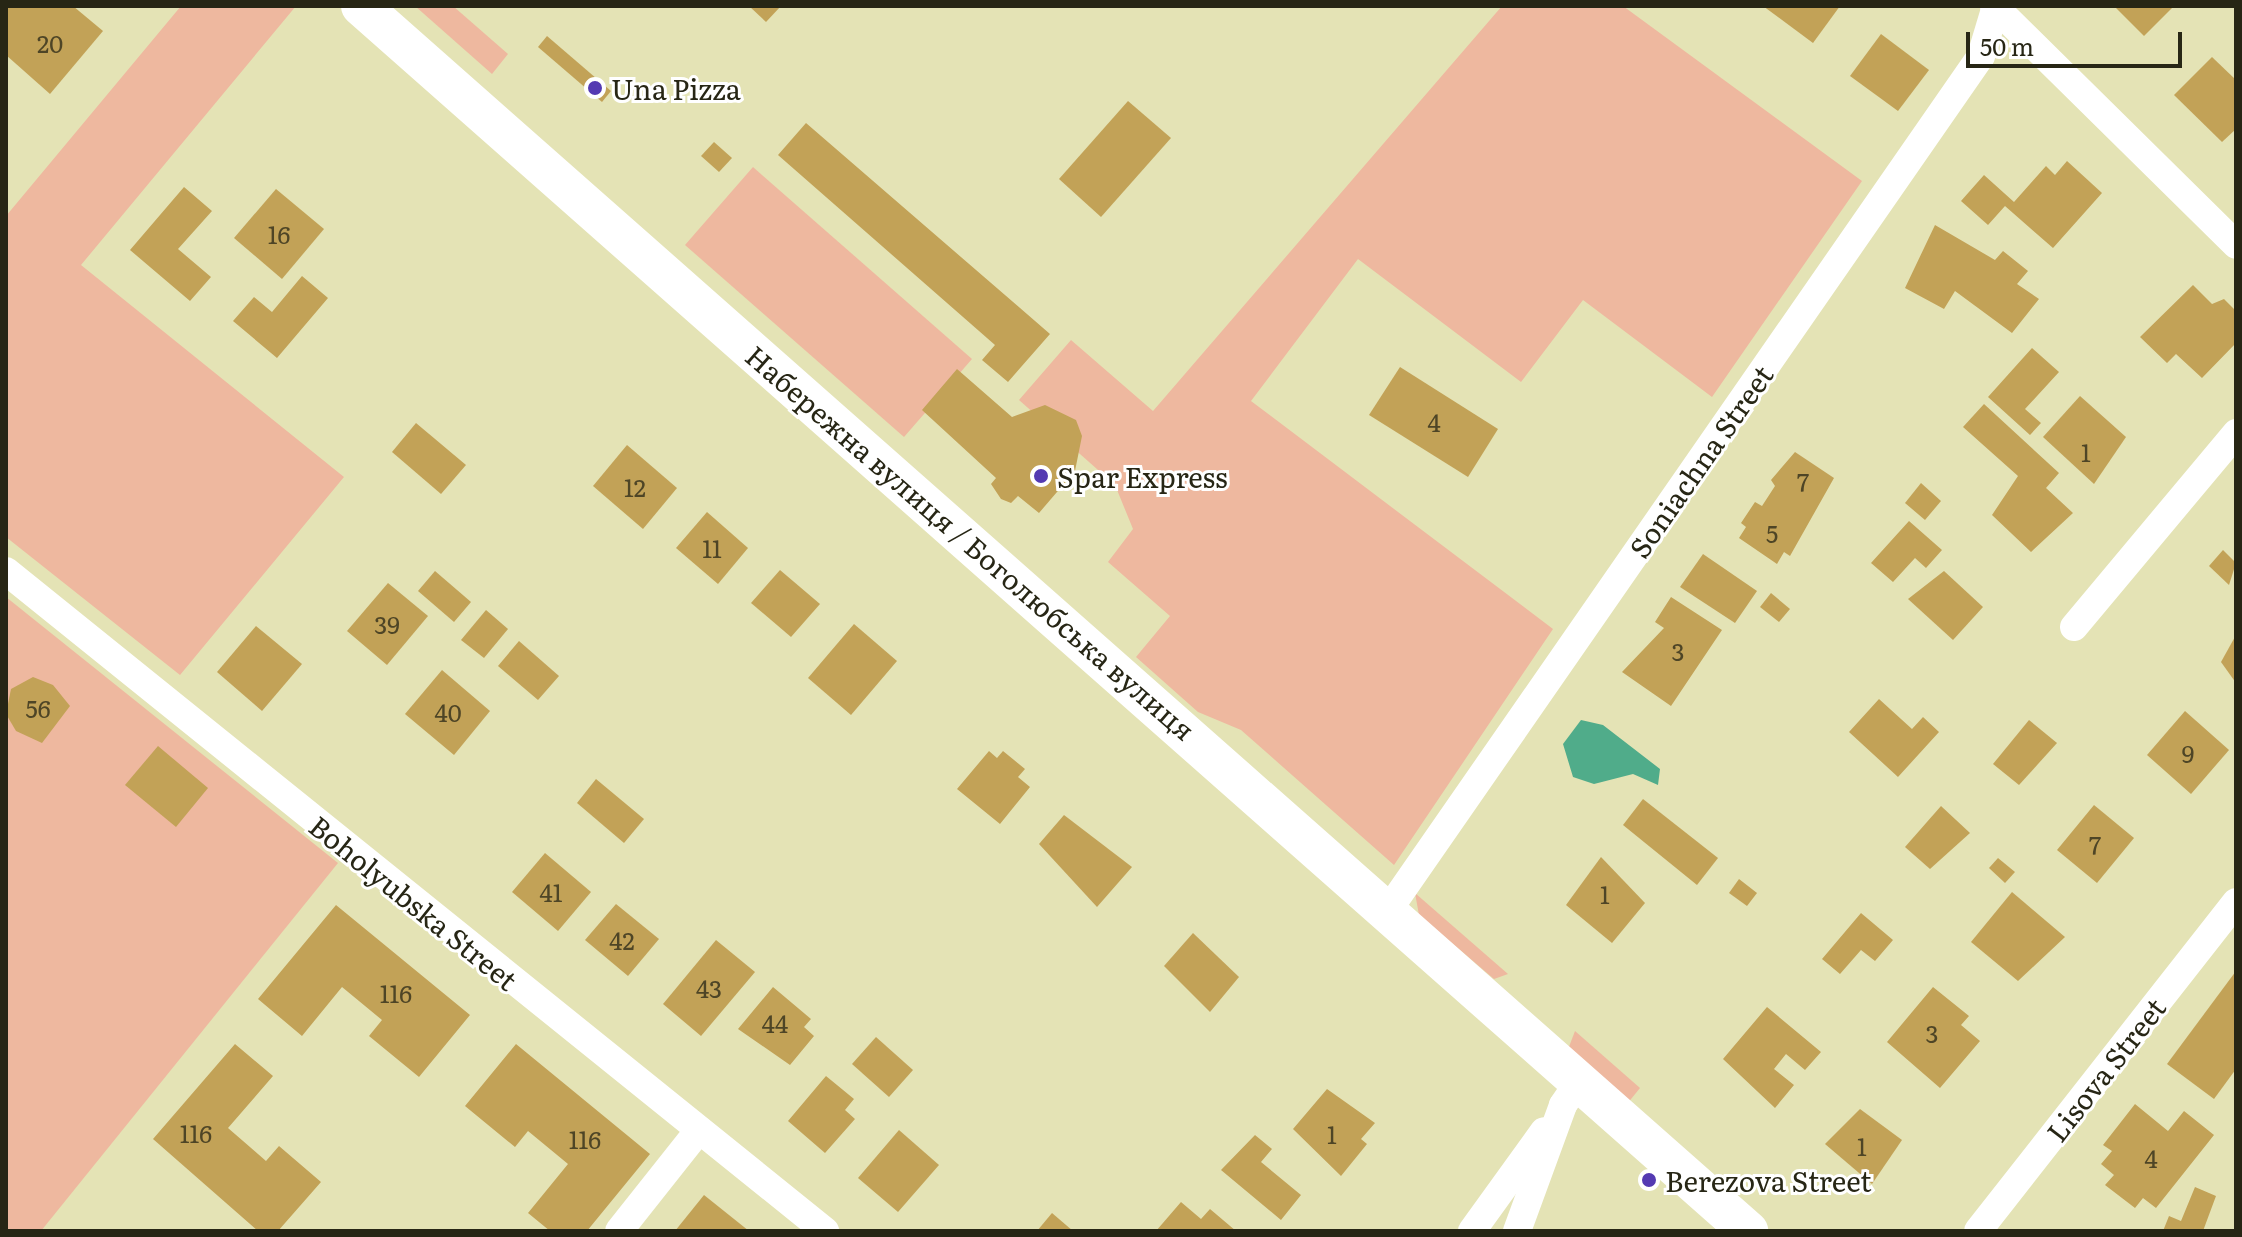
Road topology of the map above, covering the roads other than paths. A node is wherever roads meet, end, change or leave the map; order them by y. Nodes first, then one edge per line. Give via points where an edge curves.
1 (361, 6) edge
2 (1995, 7) edge
3 (2236, 245) edge
4 (2236, 433) edge
5 (6, 571) edge
6 (2074, 627) dead end
7 (2235, 906) edge
8 (1389, 909) junction
9 (1571, 1093) junction
10 (699, 1130) junction
11 (619, 1231) edge
12 (825, 1231) edge
13 (1472, 1231) edge
14 (1517, 1231) edge
15 (1748, 1231) edge
16 (1978, 1231) edge

1 - 8 street, Набережна вулиця / Боголюбська вулиця
2 - 3 street
2 - 8 street, Soniachna Street via 1981,56
4 - 6 street
5 - 10 street, Boholyubska Street
7 - 16 street, Lisova Street
8 - 9 street, Набережна вулиця / Боголюбська вулиця
9 - 13 street
9 - 14 street
9 - 15 street, Набережна вулиця / Боголюбська вулиця
10 - 11 street
10 - 12 street, Boholyubska Street

